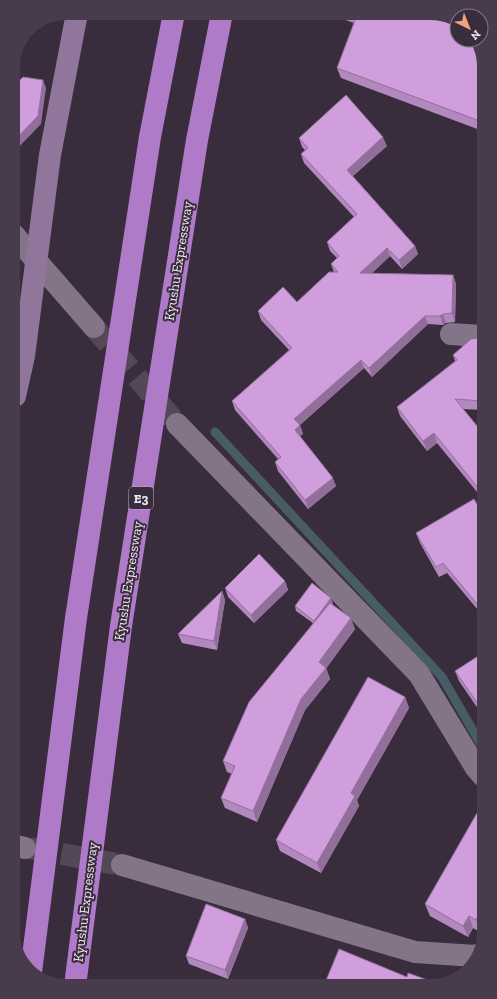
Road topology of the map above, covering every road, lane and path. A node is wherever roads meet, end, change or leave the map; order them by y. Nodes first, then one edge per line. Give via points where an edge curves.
1 (76, 20) edge
2 (173, 20) edge
3 (221, 20) edge
4 (20, 241) edge
5 (36, 261) junction
6 (94, 327) tunnel mouth
7 (451, 334) dead end
8 (477, 336) edge
9 (20, 372) edge
10 (177, 424) tunnel mouth
11 (477, 769) edge
12 (122, 865) tunnel mouth
13 (471, 956) edge
14 (32, 964) edge
15 (76, 979) edge

1 - 5 street via 50,155
2 - 14 highway via 150,137 76,618
3 - 15 highway, Kyushu Expressway / E3 via 197,140 121,626
4 - 5 street
5 - 6 street
5 - 9 street
7 - 8 street
10 - 11 street via 419,674
12 - 13 street via 415,952

